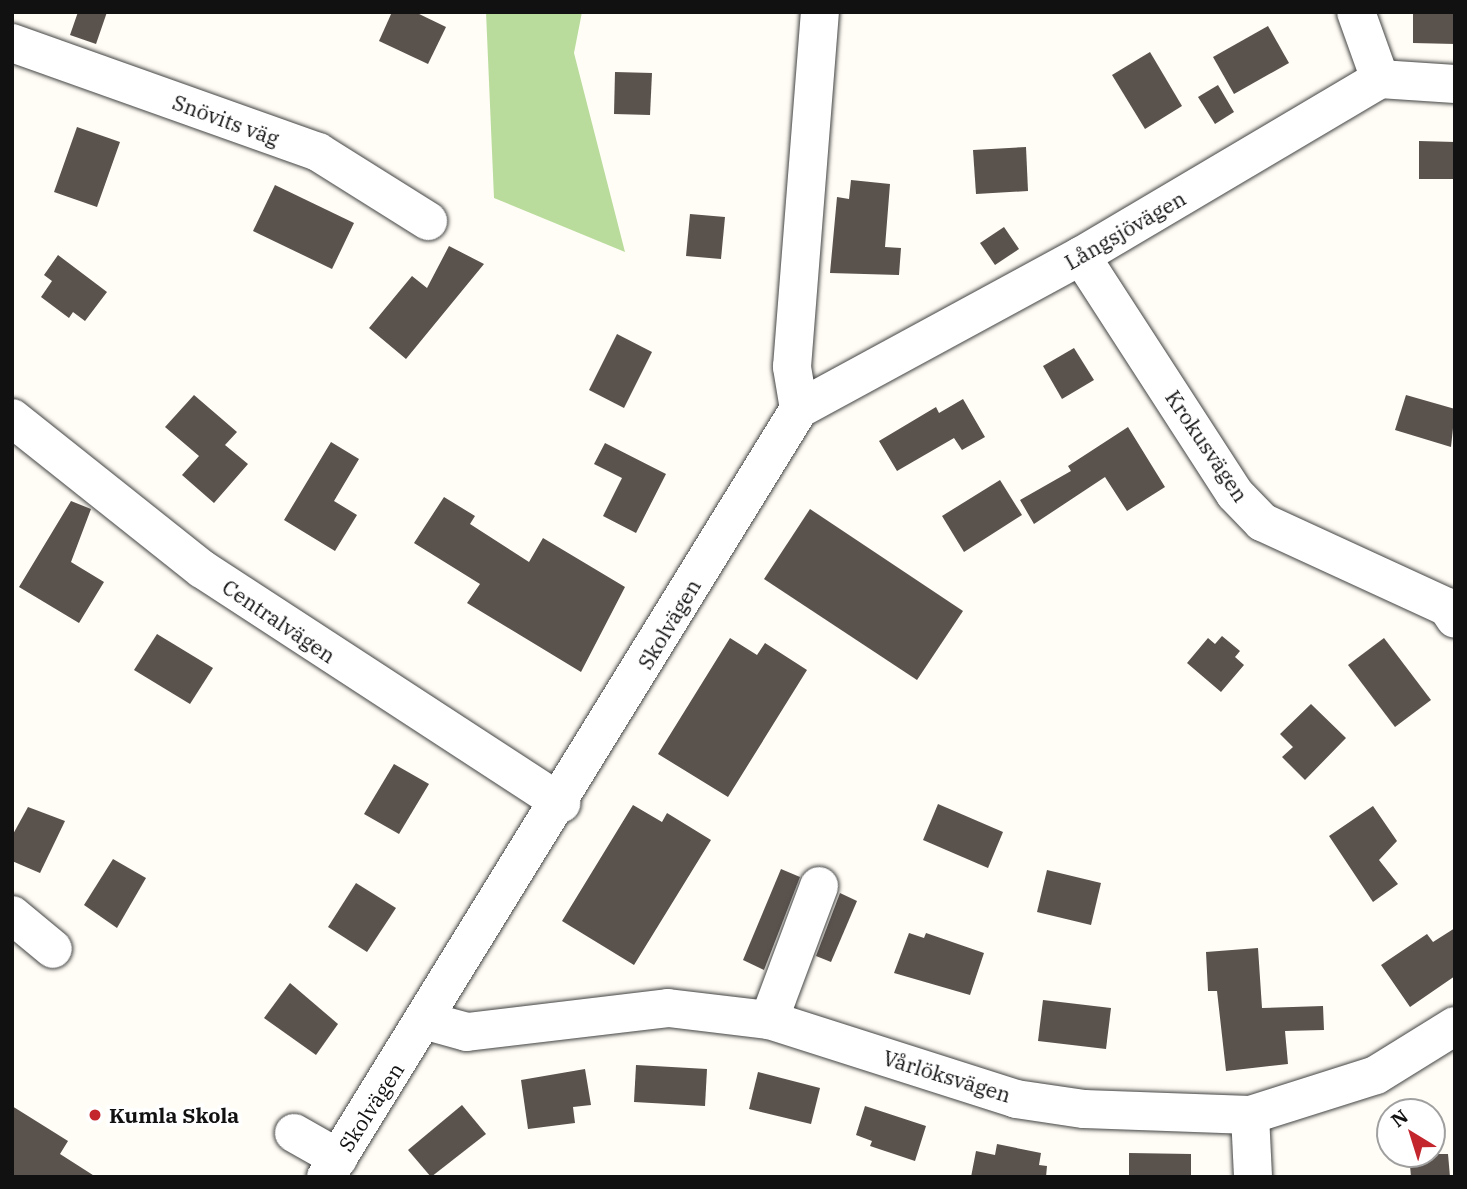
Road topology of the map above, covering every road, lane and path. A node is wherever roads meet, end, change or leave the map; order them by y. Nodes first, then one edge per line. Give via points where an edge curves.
1 (820, 12) edge
2 (1356, 12) edge
3 (12, 43) edge
4 (1380, 79) junction
5 (1455, 83) edge
6 (428, 221) dead end
7 (1081, 256) junction
8 (799, 409) junction
9 (12, 418) edge
10 (1455, 619) edge
11 (561, 803) junction
12 (818, 886) dead end
13 (12, 915) edge
14 (53, 949) dead end
15 (769, 1020) junction
16 (426, 1021) junction
17 (1455, 1027) edge
18 (1250, 1115) junction
19 (294, 1133) dead end
20 (332, 1168) edge
21 (1253, 1177) edge

1 - 8 street via 792,367
2 - 4 street
3 - 6 street, Snövits väg via 318,152
4 - 5 street
4 - 7 street, Långsjövägen
7 - 8 street, Långsjövägen
7 - 10 street, Krokusvägen via 1235,494 1262,522 1447,607
8 - 11 street, Skolvägen
9 - 11 street, Centralvägen via 202,569
11 - 16 street, Skolvägen
12 - 15 street
13 - 14 street
15 - 16 street, Vårlöksvägen via 668,1008 467,1032
15 - 18 street, Vårlöksvägen via 1016,1099 1084,1109
16 - 20 street, Skolvägen
17 - 18 street, Vårlöksvägen via 1376,1075
18 - 21 street
19 - 20 street

